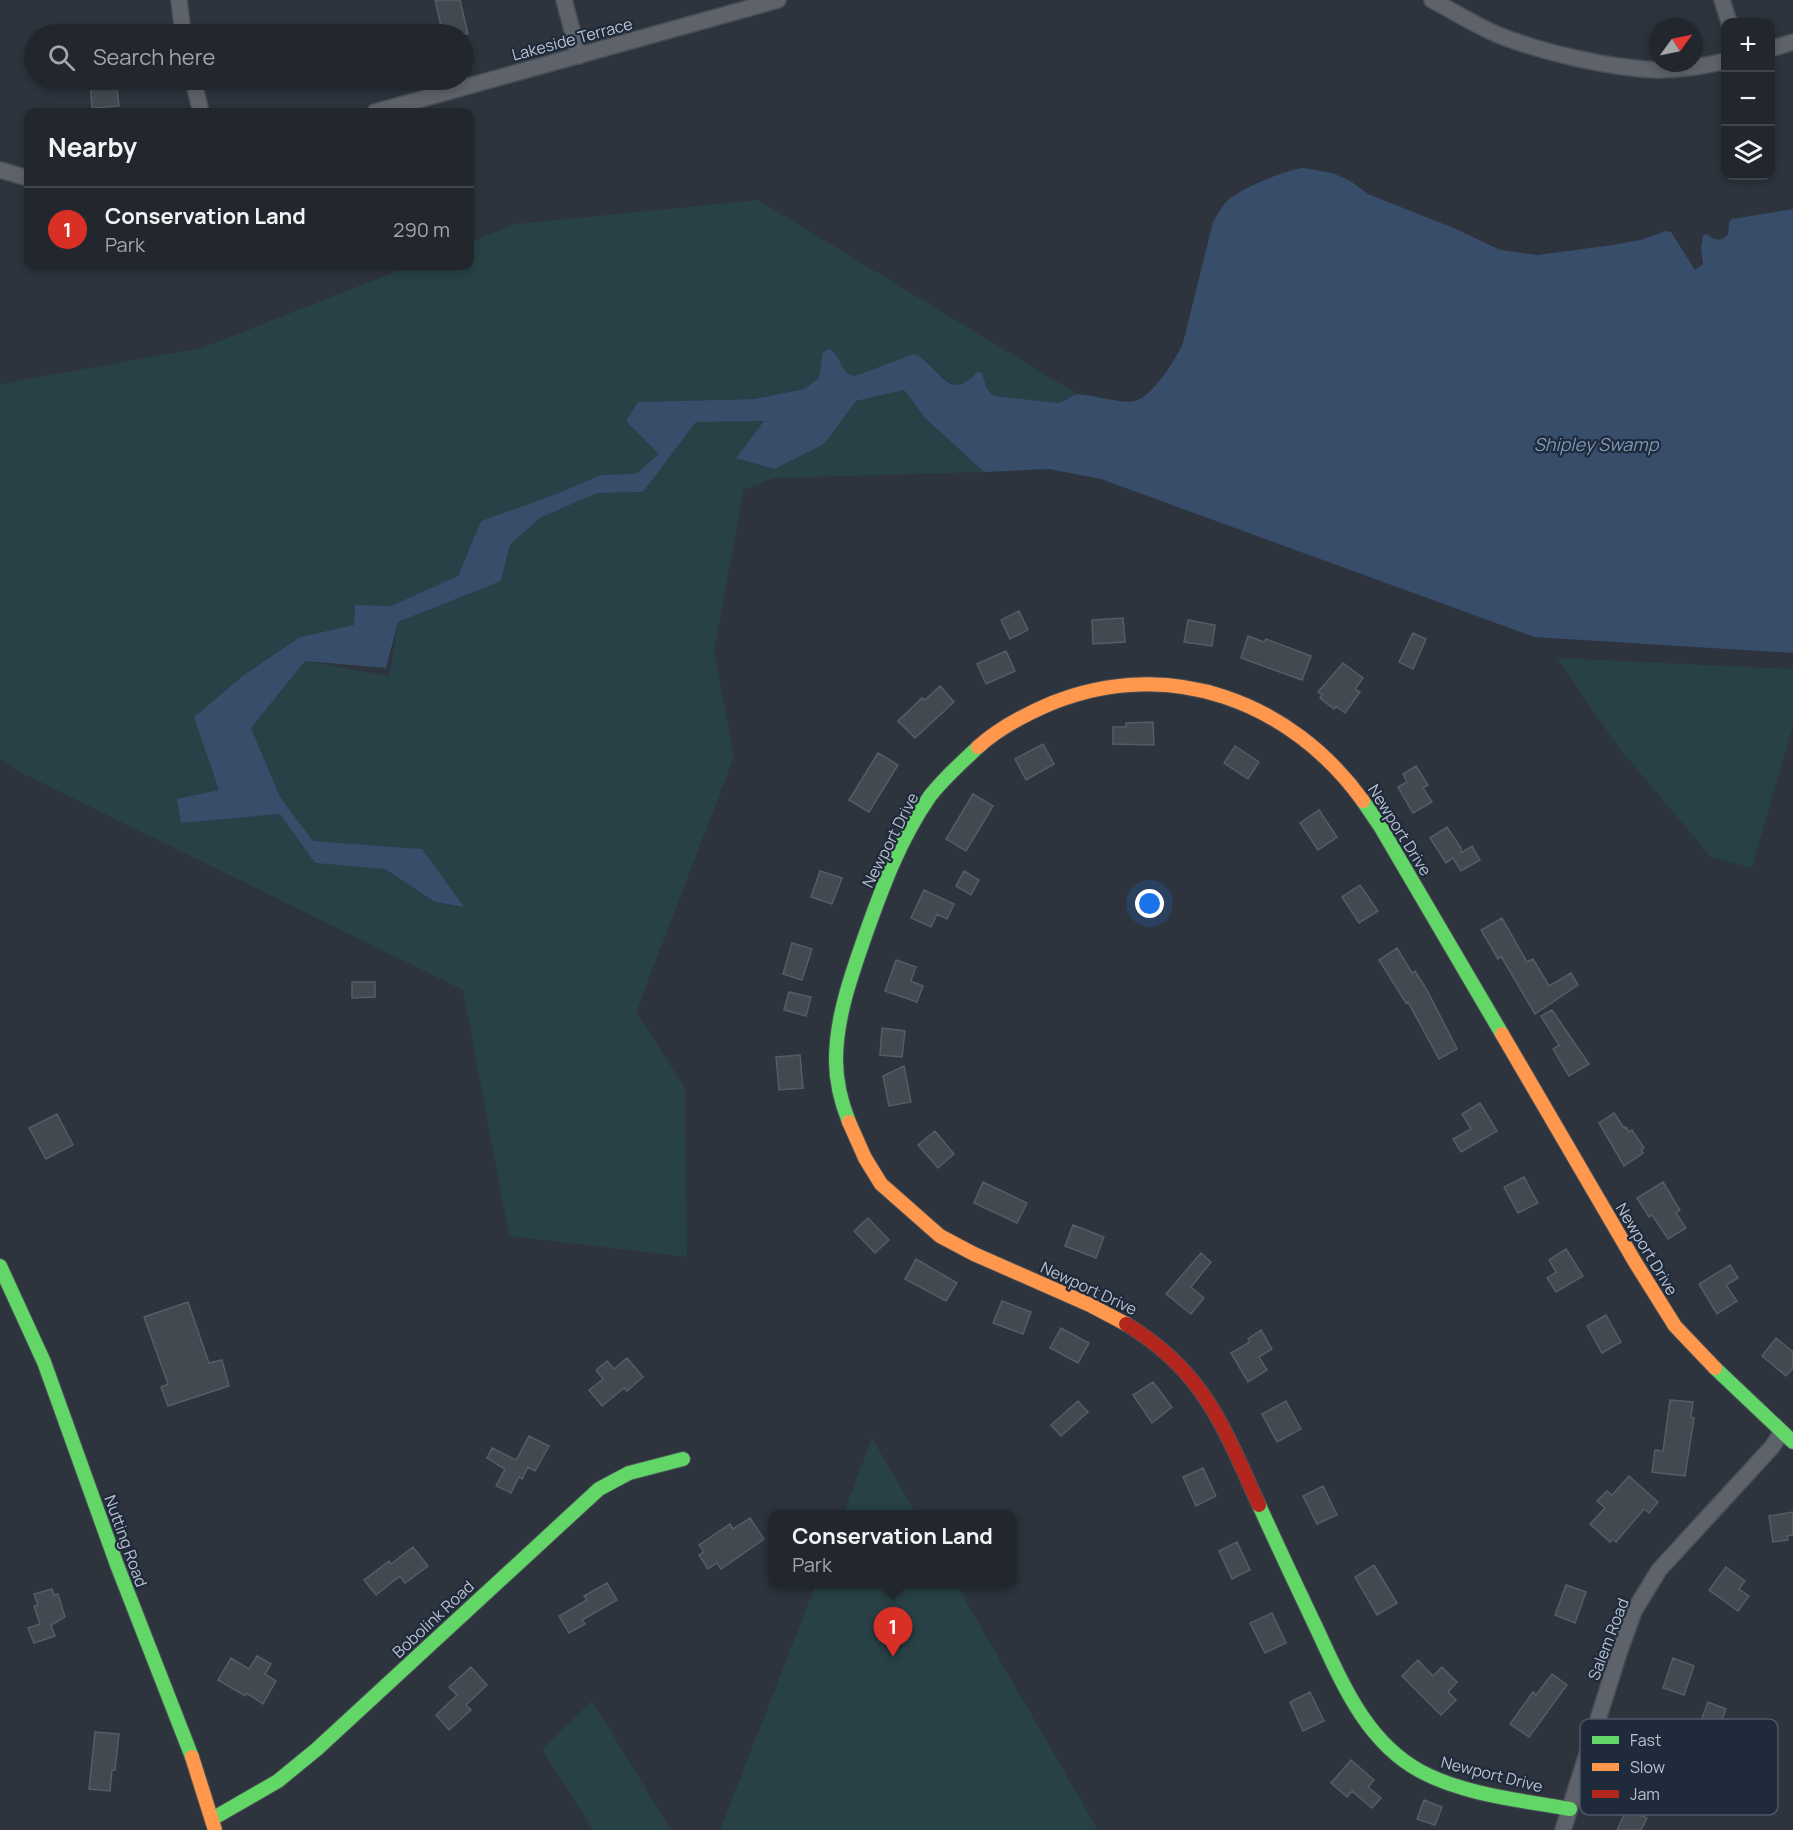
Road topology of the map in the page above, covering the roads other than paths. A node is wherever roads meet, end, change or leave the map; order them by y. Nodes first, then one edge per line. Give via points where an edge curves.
1 (179, 0) edge
2 (564, 0) edge
3 (778, 0) edge
4 (1432, 0) edge
5 (1722, 0) edge
6 (1728, 18) edge
7 (182, 24) edge
8 (1793, 42) edge
9 (1775, 47) edge
10 (579, 56) junction
11 (1721, 62) edge
12 (474, 85) edge
13 (196, 90) edge
14 (455, 90) edge
15 (200, 108) edge
16 (390, 108) edge
17 (0, 171) edge
18 (24, 177) edge
19 (0, 1266) edge
20 (1787, 1438) edge
21 (683, 1459) dead end
22 (1598, 1719) edge
23 (1580, 1776) edge
24 (1570, 1809) junction
25 (214, 1825) edge
26 (1563, 1830) edge

1 - 7 street
2 - 10 street
3 - 10 street, Lakeside Terrace
4 - 11 street via 1500,36 1547,51 1658,70
5 - 6 street
8 - 9 street
10 - 12 street, Lakeside Terrace
13 - 15 street
14 - 16 street, Lakeside Terrace
17 - 18 street
19 - 25 street, Nutting Road via 44,1362
20 - 22 street, Salem Road via 1772,1447 1659,1570 1634,1611
20 - 24 street, Newport Drive via 1675,1326 1380,826 1337,766 1284,722 1252,705 1183,685 1105,687 1052,701 1012,722 968,754 928,798 872,915 853,971 838,1042 837,1076 845,1110 858,1146 881,1184 941,1237 1135,1328 1185,1369 1227,1434 1336,1668 1382,1744 1419,1770 1452,1783
21 - 25 street, Bobolink Road via 630,1472 599,1489 316,1749
23 - 24 street, Salem Road
24 - 26 street, Salem Road

